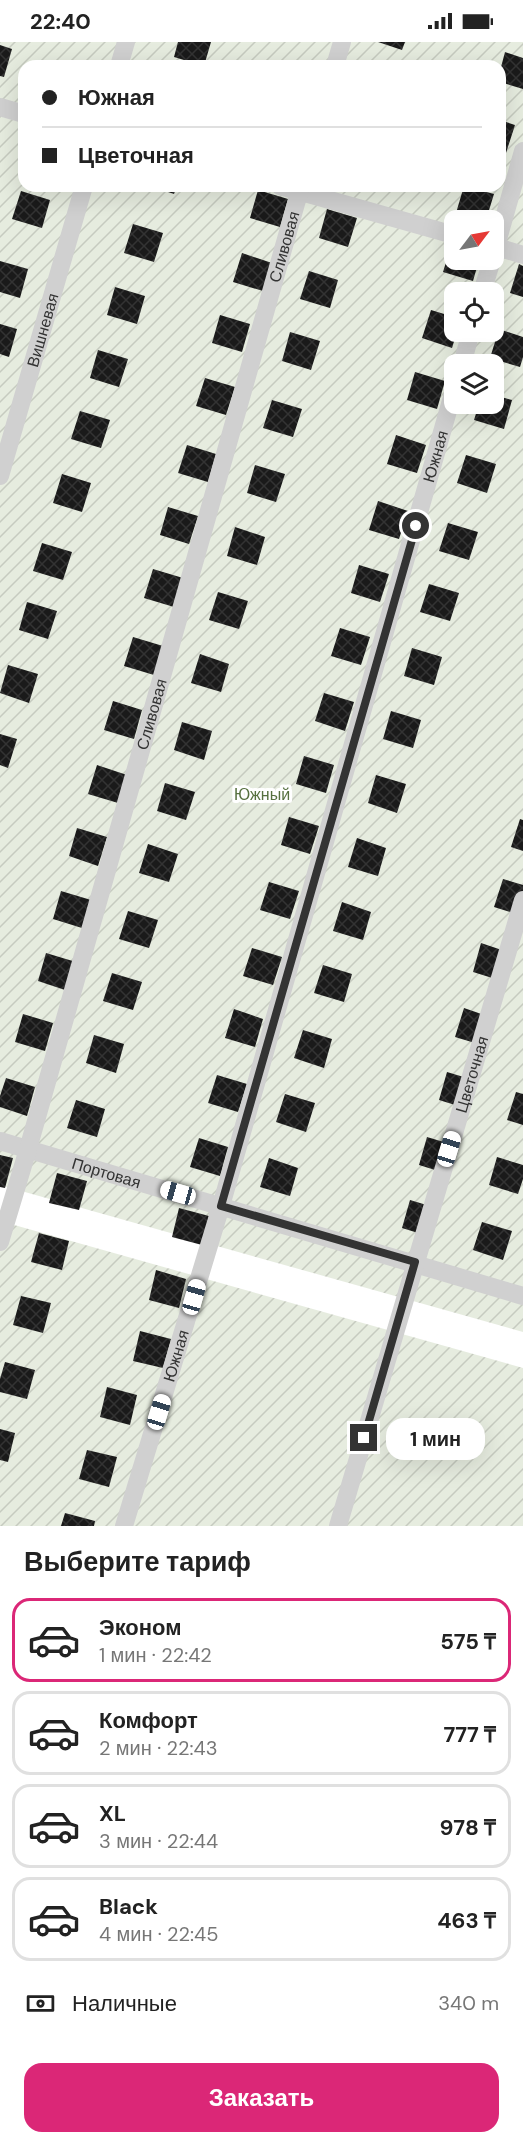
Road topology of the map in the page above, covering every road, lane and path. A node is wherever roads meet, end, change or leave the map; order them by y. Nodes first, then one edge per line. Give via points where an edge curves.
1 (126, 42) edge
2 (342, 42) edge
3 (121, 60) edge
4 (337, 60) edge
5 (0, 106) edge
6 (18, 112) edge
7 (523, 151) edge
8 (82, 192) edge
9 (299, 192) edge
10 (310, 192) edge
11 (504, 217) edge
12 (444, 232) edge
13 (504, 252) edge
14 (523, 255) edge
15 (447, 414) edge
16 (0, 476) edge
17 (523, 900) edge
18 (0, 1141) edge
19 (28, 1149) junction
20 (221, 1206) junction
21 (0, 1242) edge
22 (415, 1262) junction
23 (523, 1296) edge
24 (124, 1526) edge
25 (338, 1526) edge

1 - 3 street
2 - 4 street
5 - 6 street
7 - 11 street
8 - 16 street, Вишневая
9 - 19 street, Сливовая
10 - 12 street
13 - 14 street
15 - 20 street, Южная
17 - 22 street, Цветочная
18 - 19 street, Портовая
19 - 20 street, Портовая
19 - 21 street, Сливовая
20 - 22 street, Портовая
20 - 24 street, Южная
22 - 23 street, Портовая
22 - 25 street, Цветочная

